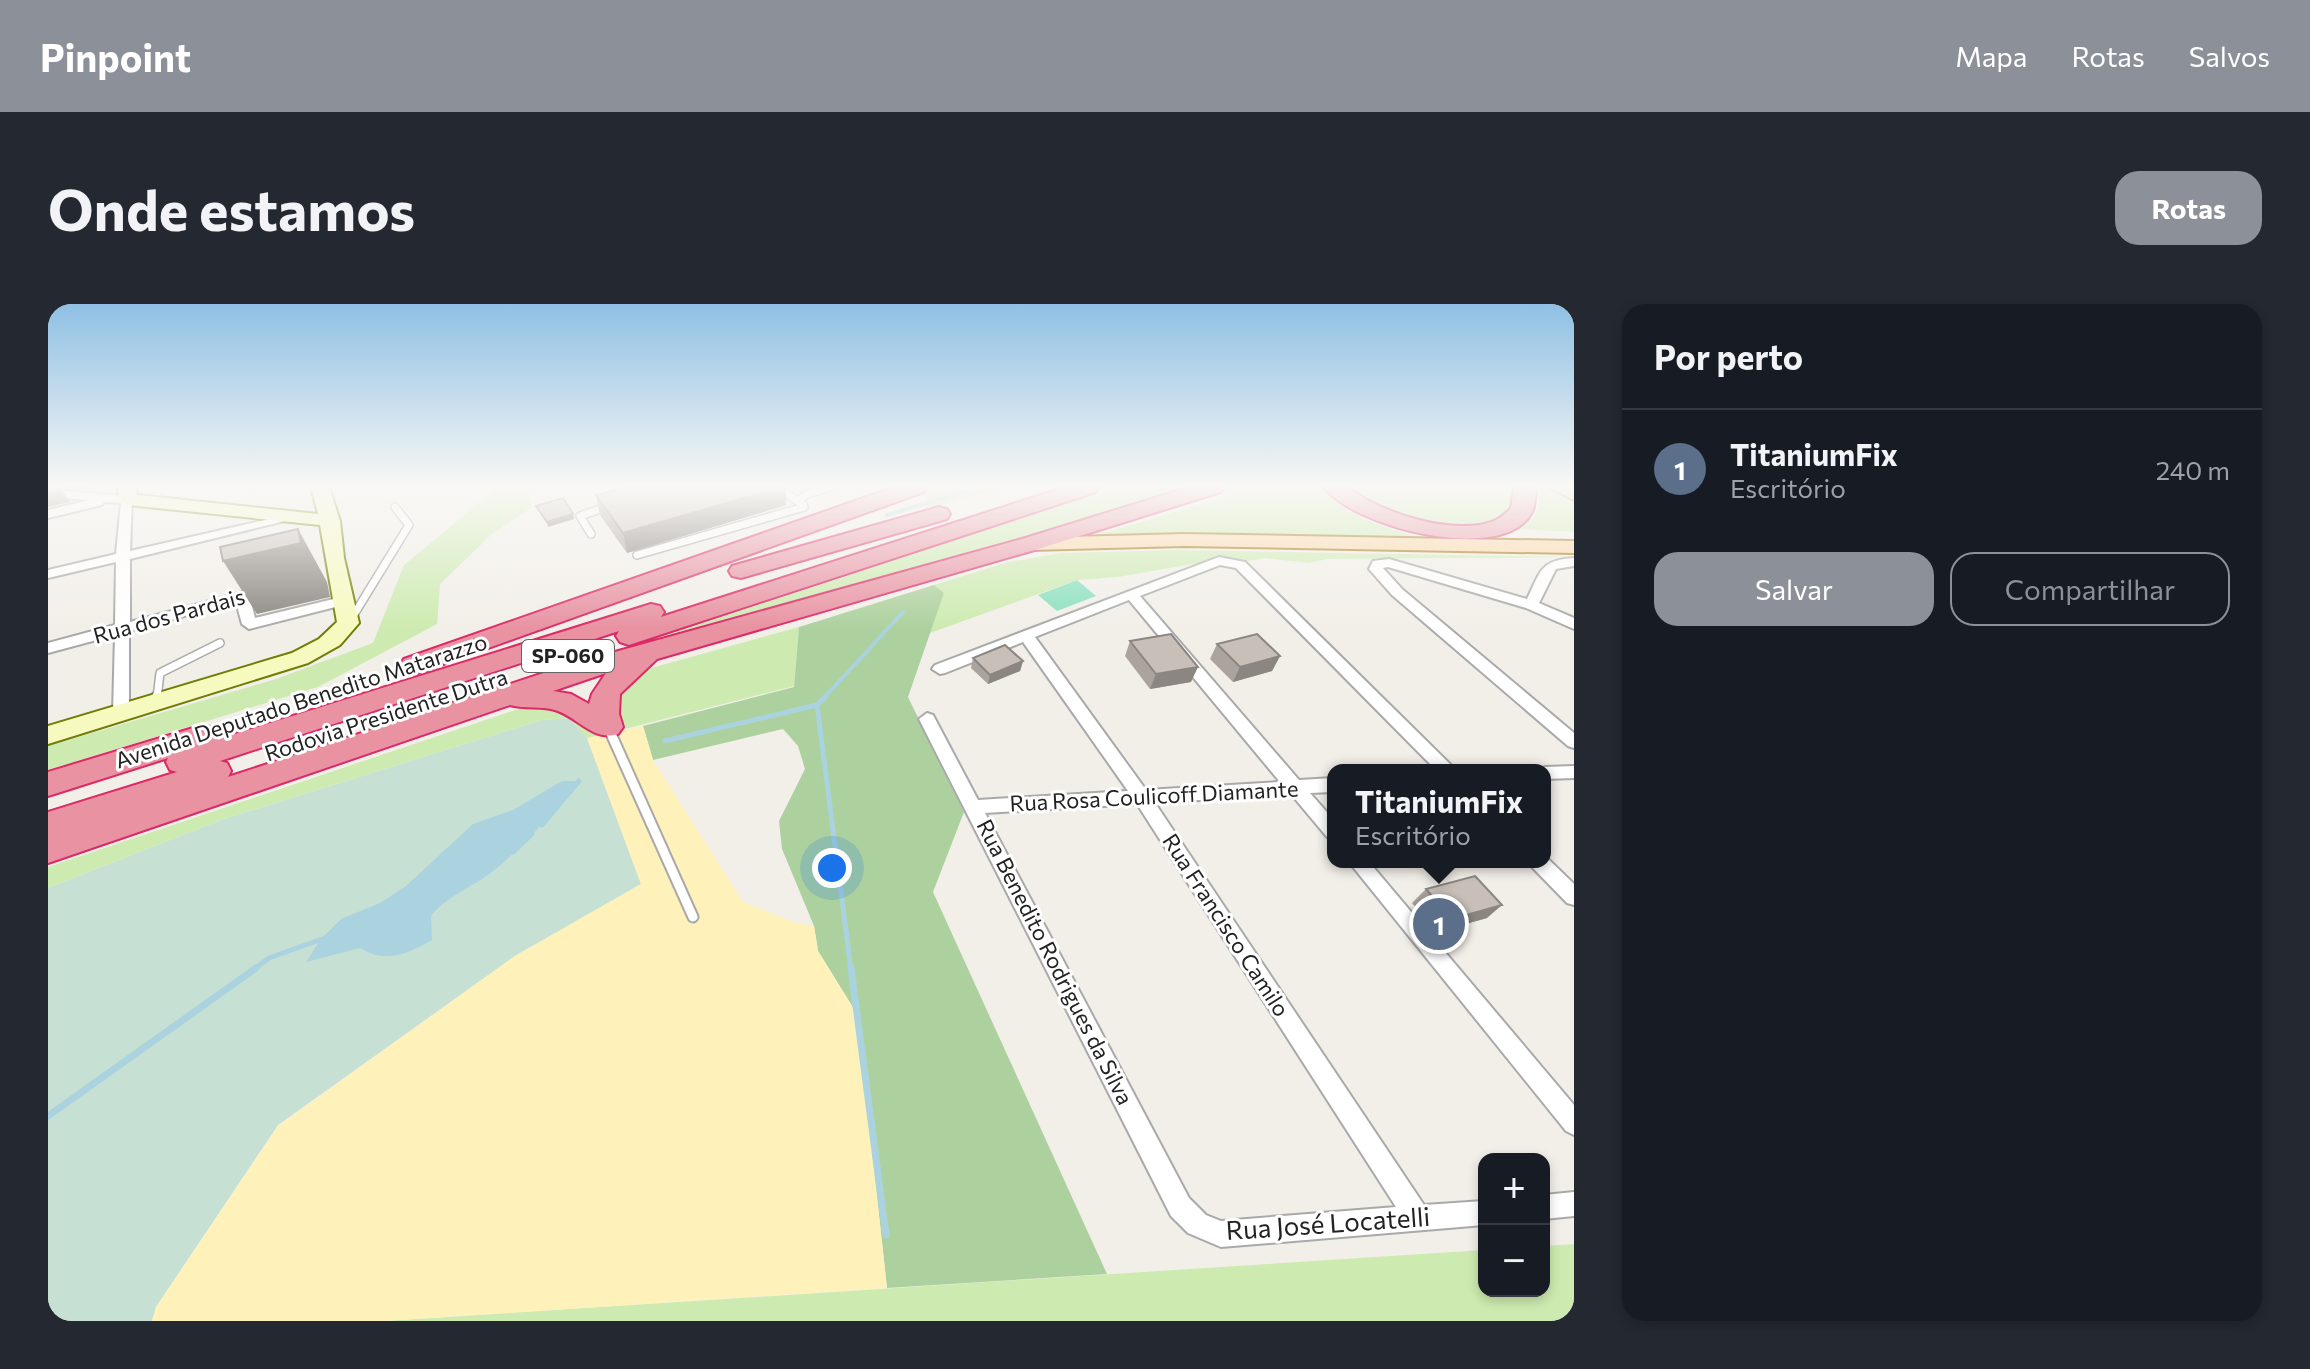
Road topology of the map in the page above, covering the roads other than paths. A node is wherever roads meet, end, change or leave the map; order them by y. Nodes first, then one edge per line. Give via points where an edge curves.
1 (123, 534) edge
2 (218, 534) edge
3 (331, 534) edge
4 (403, 534) edge
5 (696, 534) edge
6 (786, 534) edge
7 (866, 534) edge
8 (893, 534) edge
9 (942, 534) edge
10 (1061, 534) edge
11 (1519, 534) edge
12 (1574, 537) edge
13 (1030, 544) junction
14 (1574, 547) edge
15 (637, 555) dead end
16 (123, 556) junction
17 (1574, 562) edge
18 (48, 574) edge
19 (283, 585) edge
20 (1131, 594) junction
21 (242, 596) junction
22 (346, 600) junction
23 (1531, 605) junction
24 (1569, 621) edge
25 (121, 629) junction
26 (344, 630) junction
27 (1026, 636) junction
28 (220, 643) dead end
29 (48, 648) edge
30 (655, 650) junction
31 (940, 669) dead end
32 (504, 697) junction
33 (156, 702) junction
34 (287, 710) junction
35 (121, 713) junction
36 (927, 719) dead end
37 (611, 733) junction
38 (48, 735) edge
39 (1574, 742) edge
40 (1441, 764) edge
41 (1574, 772) edge
42 (1551, 773) edge
43 (48, 784) edge
44 (1327, 785) edge
45 (1296, 788) junction
46 (1142, 797) junction
47 (48, 804) edge
48 (975, 807) junction
49 (48, 825) edge
50 (1327, 825) edge
51 (48, 850) edge
52 (1363, 868) edge
53 (1545, 868) edge
54 (1574, 897) edge
55 (693, 917) dead end
56 (1574, 1123) edge
57 (1574, 1204) edge
58 (1550, 1206) edge
59 (1180, 1207) joint
60 (1478, 1214) edge
61 (1418, 1219) junction

1 - 16 street
2 - 16 street
3 - 22 main road via 330,573
4 - 26 lane
5 - 15 lane
6 - 34 highway, Avenida Deputado Benedito Matarazzo
7 - 34 highway
8 - 47 highway, Rodovia Presidente Dutra / SP-060
9 - 49 highway, Rodovia Presidente Dutra / SP-060
10 - 13 highway
11 - 12 main road
13 - 14 main road via 1184,540
13 - 30 highway
16 - 18 street
16 - 25 street
17 - 23 street via 1550,567
19 - 21 street, Rua dos Pardais
20 - 27 street
20 - 40 street via 1219,561 1240,565
20 - 45 street
21 - 22 street via 249,624
21 - 25 street, Rua dos Pardais
22 - 26 main road
23 - 24 street
23 - 39 street via 1389,563 1376,569
25 - 29 street, Rua dos Pardais
25 - 35 street
26 - 33 main road, Avenida Deputado Benedito Matarazzo via 323,649 300,658
27 - 31 street
27 - 46 street, Rua Francisco Camilo
28 - 33 lane via 160,673
30 - 32 highway
30 - 37 highway via 606,691 602,711
32 - 37 highway via 561,701
32 - 51 highway
33 - 35 main road, Avenida Deputado Benedito Matarazzo
34 - 43 highway, Avenida Deputado Benedito Matarazzo
35 - 38 main road, Avenida Deputado Benedito Matarazzo
36 - 48 street, Rua Benedito Rodrigues da Silva
37 - 55 lane
41 - 42 street
44 - 45 street, Rua Rosa Coulicoff Diamante
45 - 46 street, Rua Rosa Coulicoff Diamante
45 - 50 street
46 - 48 street, Rua Rosa Coulicoff Diamante
46 - 61 street, Rua Francisco Camilo
48 - 59 street, Rua Benedito Rodrigues da Silva
52 - 56 street
53 - 54 street
57 - 58 street
59 - 61 street, Rua José Locatelli via 1197,1224 1221,1234
60 - 61 street, Rua José Locatelli

